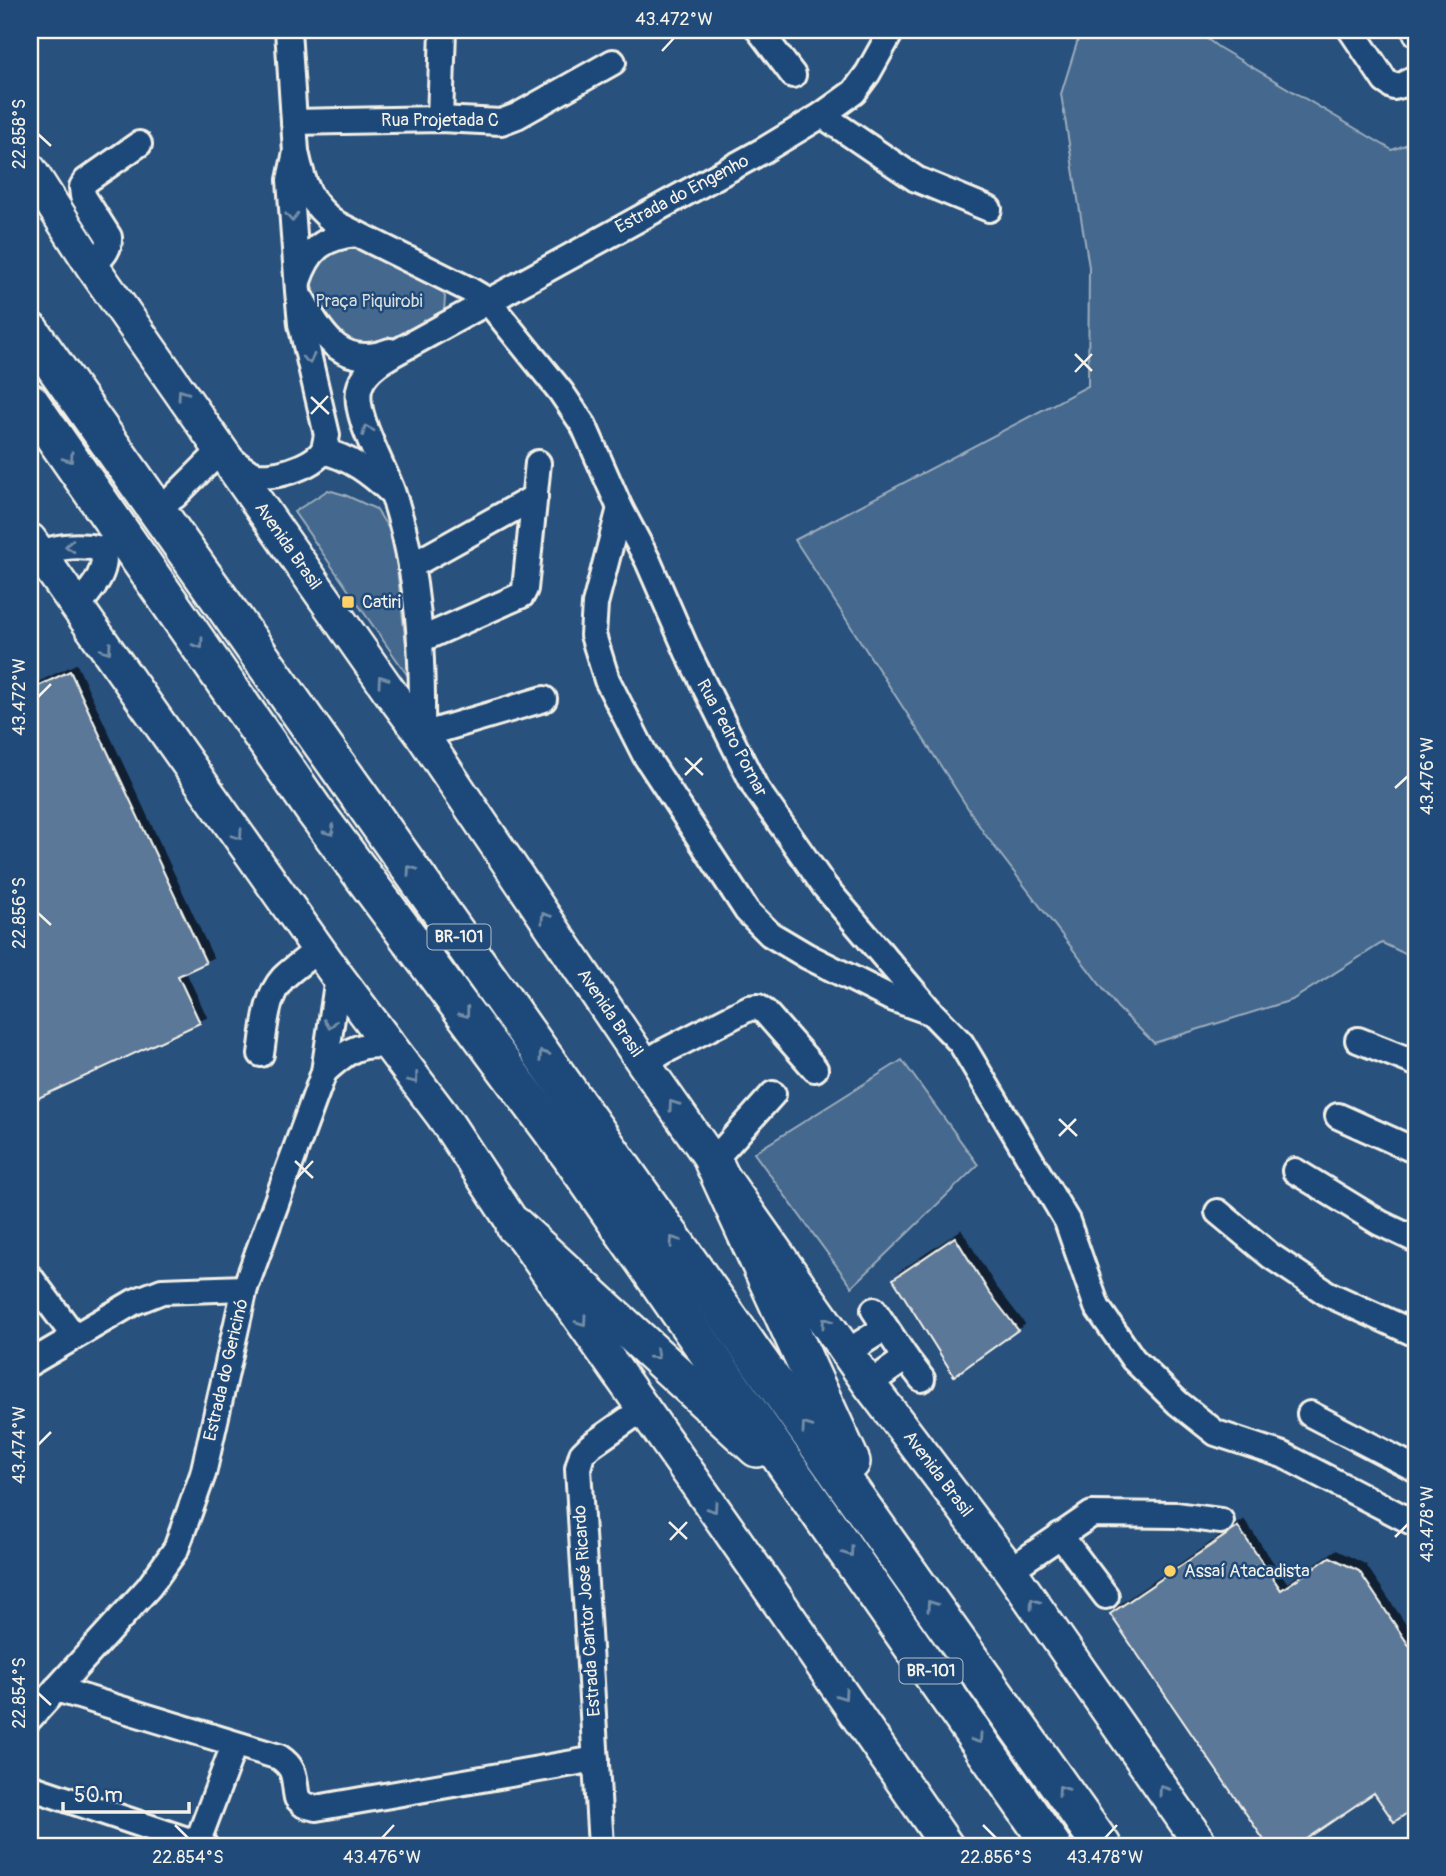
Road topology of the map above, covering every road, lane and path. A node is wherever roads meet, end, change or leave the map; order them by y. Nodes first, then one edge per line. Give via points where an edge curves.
1 (288, 30) edge
2 (443, 30) edge
3 (759, 30) edge
4 (892, 30) edge
5 (1351, 30) edge
6 (613, 62) dead end
7 (793, 75) dead end
8 (1405, 82) edge
9 (822, 115) junction
10 (440, 119) junction
11 (294, 122) junction
12 (139, 144) dead end
13 (296, 152) junction
14 (30, 170) edge
15 (989, 209) dead end
16 (357, 234) junction
17 (92, 266) junction
18 (443, 278) junction
19 (298, 286) junction
20 (487, 300) junction
21 (442, 326) junction
22 (30, 331) edge
23 (413, 343) junction
24 (30, 402) edge
25 (221, 450) junction
26 (323, 451) junction
27 (538, 463) dead end
28 (394, 495) junction
29 (175, 496) dead end
30 (535, 497) junction
31 (620, 508) junction
32 (33, 550) edge
33 (411, 566) junction
34 (77, 607) junction
35 (421, 640) junction
36 (544, 699) dead end
37 (422, 735) junction
38 (318, 949) junction
39 (338, 977) junction
40 (931, 1012) junction
41 (1359, 1040) dead end
42 (390, 1047) junction
43 (261, 1054) dead end
44 (1416, 1063) edge
45 (644, 1064) junction
46 (815, 1069) dead end
47 (324, 1072) junction
48 (774, 1094) dead end
49 (1338, 1116) dead end
50 (1416, 1151) edge
51 (713, 1161) junction
52 (1294, 1171) dead end
53 (1218, 1212) dead end
54 (515, 1226) junction
55 (1416, 1240) edge
56 (30, 1277) edge
57 (245, 1288) junction
58 (1416, 1334) edge
59 (74, 1336) junction
60 (847, 1352) junction
61 (906, 1358) junction
62 (30, 1363) edge
63 (922, 1379) dead end
64 (869, 1384) junction
65 (644, 1408) junction
66 (1310, 1414) dead end
67 (1416, 1469) edge
68 (810, 1496) junction
69 (1221, 1521) dead end
70 (1416, 1524) edge
71 (1060, 1535) junction
72 (888, 1543) junction
73 (1010, 1570) junction
74 (1106, 1596) dead end
75 (55, 1689) junction
76 (30, 1718) edge
77 (234, 1745) junction
78 (596, 1759) junction
79 (30, 1787) edge
80 (199, 1845) edge
81 (601, 1846) edge
82 (947, 1846) edge
83 (1052, 1846) edge
84 (1102, 1846) edge
85 (1202, 1846) edge

1 - 11 street
2 - 10 street
3 - 7 street
4 - 9 street, Estrada do Engenho via 854,92
5 - 8 street via 1385,81
6 - 10 street, Rua Projetada C via 500,122
9 - 15 street via 916,178
9 - 20 street, Estrada do Engenho
10 - 11 street, Rua Projetada C
11 - 13 street
12 - 17 street via 82,187 109,237 106,252
13 - 16 street via 302,181 313,202 323,214
13 -> 19 street via 290,180
14 - 17 main road, Avenida Brasil
16 - 18 street
16 - 19 street via 328,240 316,248
25 -> 17 main road, Avenida Brasil
18 - 20 street
18 - 21 street via 454,306
19 - 23 street via 326,337 349,355 377,356
19 -> 26 street via 301,324 327,435
20 - 21 street, Estrada do Engenho
20 - 31 street, Rua Pedro Pornar via 584,426
21 - 23 street
72 -> 22 highway, BR-101
28 -> 23 street via 358,398 360,386 374,367
24 -> 68 highway, BR-101 via 314,810 570,1155
25 - 26 street via 250,473 264,476 300,467
25 - 29 street
37 -> 25 main road, Avenida Brasil
26 - 28 street via 355,463
27 - 30 street
28 - 33 street
30 - 33 street
30 - 35 street via 522,595
31 - 40 street, Rua Pedro Pornar via 755,787 825,887
31 - 40 street via 595,604 593,635 607,680 645,755 747,911 771,934 891,998
32 - 34 main road
34 -> 32 street via 99,578 106,546
33 - 35 street
34 -> 38 main road
35 - 37 street
36 - 37 street
45 -> 37 main road, Avenida Brasil
38 - 39 main road
38 - 43 street via 274,990
39 - 42 main road
39 -> 47 street, Estrada do Gericinó
40 - 70 street, Rua Pedro Pornar via 961,1043 1067,1221 1097,1307 1133,1359 1216,1433 1283,1455
41 - 44 street
42 - 47 street via 369,1044 358,1048
42 -> 54 main road via 442,1115
45 - 46 street via 758,1007
51 -> 45 main road, Avenida Brasil
47 - 57 street, Estrada do Gericinó
48 - 51 street
49 - 50 street
60 -> 51 main road, Avenida Brasil
51 - 72 highway
52 - 55 street
53 - 58 street via 1271,1256 1328,1294
54 -> 65 main road
54 -> 68 highway
56 - 59 street
57 - 59 street via 162,1291
57 - 75 street, Estrada do Gericinó via 203,1474 176,1549 149,1587
59 - 62 street
60 - 61 street via 880,1319
60 - 64 main road, Avenida Brasil
61 - 63 street
61 - 64 street
64 - 73 main road, Avenida Brasil
65 - 78 street, Estrada Cantor José Ricardo via 590,1446 578,1468
65 -> 82 main road
66 - 67 street
68 -> 83 highway, BR-101
69 - 71 street via 1092,1514
71 - 73 street
71 - 74 street
84 -> 72 highway, BR-101
85 -> 73 main road, Avenida Brasil
75 - 76 street, Estrada do Gericinó
75 - 77 street
77 - 78 street via 289,1763 297,1798 316,1808
77 - 80 street
78 - 81 street, Estrada Cantor José Ricardo
79 - 80 street

